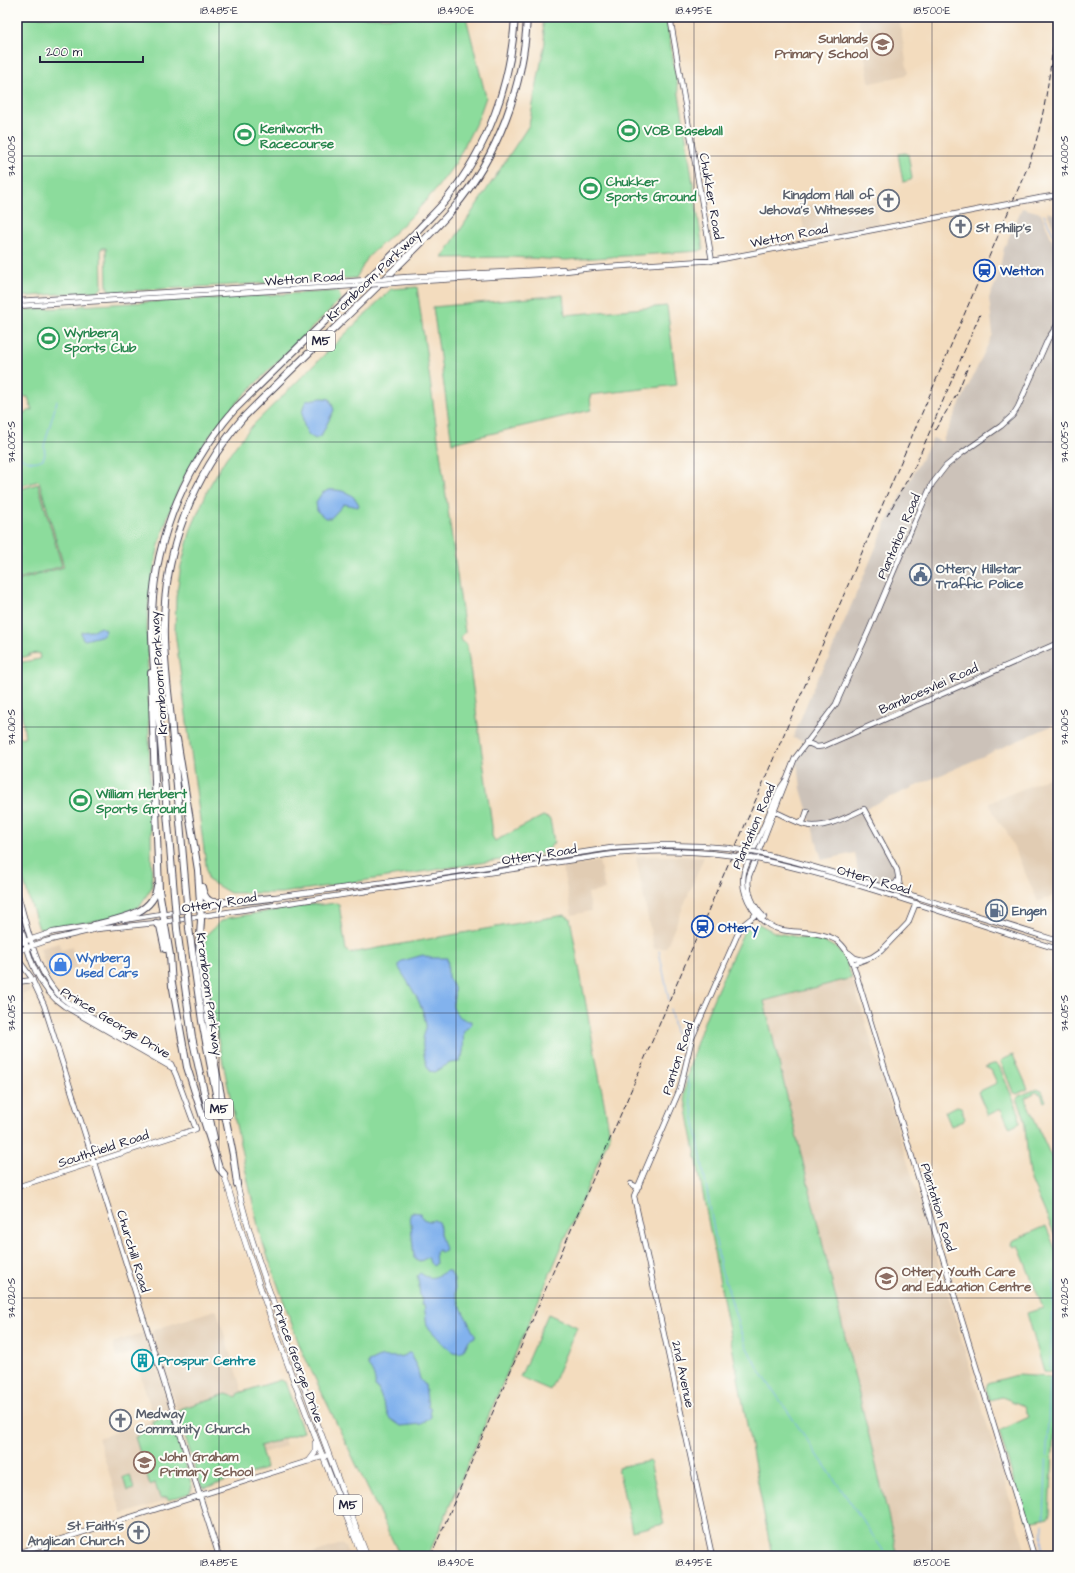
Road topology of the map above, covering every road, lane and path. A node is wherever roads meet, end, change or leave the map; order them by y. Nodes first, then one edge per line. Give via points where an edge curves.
1 (514, 17) edge
2 (527, 17) edge
3 (670, 17) edge
4 (1058, 195) edge
5 (712, 261) junction
6 (338, 284) junction
7 (17, 301) edge
8 (17, 306) edge
9 (1058, 324) edge
10 (1058, 642) edge
11 (152, 645) junction
12 (168, 686) junction
13 (806, 742) junction
14 (772, 810) junction
15 (807, 811) dead end
16 (797, 822) junction
17 (198, 870) junction
18 (158, 873) junction
19 (899, 876) junction
20 (883, 887) junction
21 (17, 892) edge
22 (904, 893) junction
23 (271, 898) junction
24 (916, 903) junction
25 (200, 908) junction
26 (758, 912) junction
27 (17, 913) edge
28 (163, 913) junction
29 (200, 916) junction
30 (750, 920) junction
31 (765, 921) junction
32 (165, 922) junction
33 (156, 923) junction
34 (94, 925) junction
35 (788, 930) junction
36 (31, 939) junction
37 (25, 941) junction
38 (1058, 941) edge
39 (17, 944) edge
40 (33, 945) junction
41 (27, 947) junction
42 (1058, 949) edge
43 (846, 950) junction
44 (17, 951) edge
45 (17, 958) edge
46 (865, 960) junction
47 (853, 964) junction
48 (32, 980) junction
49 (17, 982) edge
50 (172, 986) junction
51 (174, 1069) junction
52 (94, 1162) junction
53 (224, 1174) junction
54 (237, 1184) junction
55 (631, 1184) dead end
56 (638, 1186) junction
57 (17, 1187) edge
58 (634, 1196) joint
59 (308, 1419) junction
60 (326, 1456) junction
61 (309, 1461) junction
62 (200, 1495) junction
63 (17, 1553) edge
64 (219, 1556) edge
65 (362, 1556) edge
66 (368, 1556) edge
67 (712, 1556) edge
68 (1034, 1556) edge

1 - 11 highway, Kromboom Parkway / M5 via 511,57 497,110 481,146 446,200 234,410 196,462 172,512 158,559 153,588
2 - 12 highway, Kromboom Parkway / M5 via 522,59 508,115 472,185 424,240 242,418 203,474 182,522 168,573 164,627
3 - 5 street, Chukker Road
4 - 5 street, Wetton Road, bridge
5 - 6 street, Wetton Road, bridge via 592,268 540,274
6 - 7 street, Wetton Road
6 - 8 street, Wetton Road
9 - 13 street, Plantation Road via 1048,339 1013,416 951,462 932,484 836,704
10 - 13 street, Bamboesvlei Road via 824,746 817,747
11 - 18 highway via 150,658
11 - 53 highway, Kromboom Parkway / M5, bridge via 185,993 206,1106
12 - 17 highway
12 - 54 highway, Kromboom Parkway / M5, bridge via 189,928 197,991 217,1102
13 - 14 street, Plantation Road via 795,758
14 - 16 street
14 - 26 street, Plantation Road via 744,877 747,899
15 - 16 street via 804,820
16 - 19 street via 809,826 820,825 864,809
17 - 23 highway via 204,894 211,902
17 - 25 highway
18 - 28 highway
18 - 34 highway via 156,893 148,906
19 - 20 street via 896,883
19 - 22 street via 900,888
20 - 22 street, Ottery Road
20 - 23 street, Ottery Road, bridge via 729,848 664,845 611,848
21 - 36 street, Prince George Drive
22 - 38 street, Ottery Road
23 - 25 street, Ottery Road
24 - 29 street, Ottery Road, bridge via 757,859 673,850 623,852
24 - 42 street, Ottery Road
24 - 46 street via 906,926 881,951
25 - 28 street, Ottery Road
25 - 29 highway
26 - 30 street, Panton Road
26 - 31 street, Plantation Road
26 - 35 street, Plantation Road via 774,924
27 - 37 street, Prince George Drive
28 - 32 highway
28 - 34 street, Ottery Road
29 - 32 street, Ottery Road
29 - 54 highway via 199,952 202,976
30 - 31 street via 756,918
30 - 56 street, Panton Road via 739,931 692,1038 682,1083
31 - 35 street, Plantation Road via 778,929
32 - 33 street, Ottery Road
32 - 50 highway
33 - 40 street, Ottery Road via 97,929
33 - 50 highway via 160,926
34 - 36 street, Ottery Road via 53,932
35 - 43 street, Plantation Road via 826,936 837,941
36 - 37 street, Ottery Road
36 - 40 street, Prince George Drive
37 - 39 street, Ottery Road
37 - 41 street, Prince George Drive
40 - 41 street, Ottery Road
40 - 51 street, Prince George Drive via 47,981 62,998 169,1062
41 - 44 street, Ottery Road
41 - 51 street, Prince George Drive via 40,980 56,1000
43 - 46 street via 855,958
43 - 47 street, Plantation Road
45 - 48 street, Churchill Road
46 - 47 street
47 - 68 street, Plantation Road
48 - 49 street
48 - 52 street, Churchill Road via 44,1005
50 - 53 highway via 187,1067 219,1168
51 - 52 street, Southfield Road via 196,1129
52 - 57 street, Southfield Road
52 - 62 street, Churchill Road
53 - 59 main road, Prince George Drive / M5 via 250,1261
54 - 60 main road, Prince George Drive / M5 via 257,1258
55 - 56 street
56 - 58 street, Panton Road
58 - 67 street, 2nd Avenue
59 - 60 main road, Prince George Drive / M5
59 - 61 main road via 316,1448
60 - 61 street
60 - 65 main road, Prince George Drive / M5
60 - 66 main road, Prince George Drive / M5
61 - 62 street
62 - 63 street
62 - 64 street, Churchill Road

